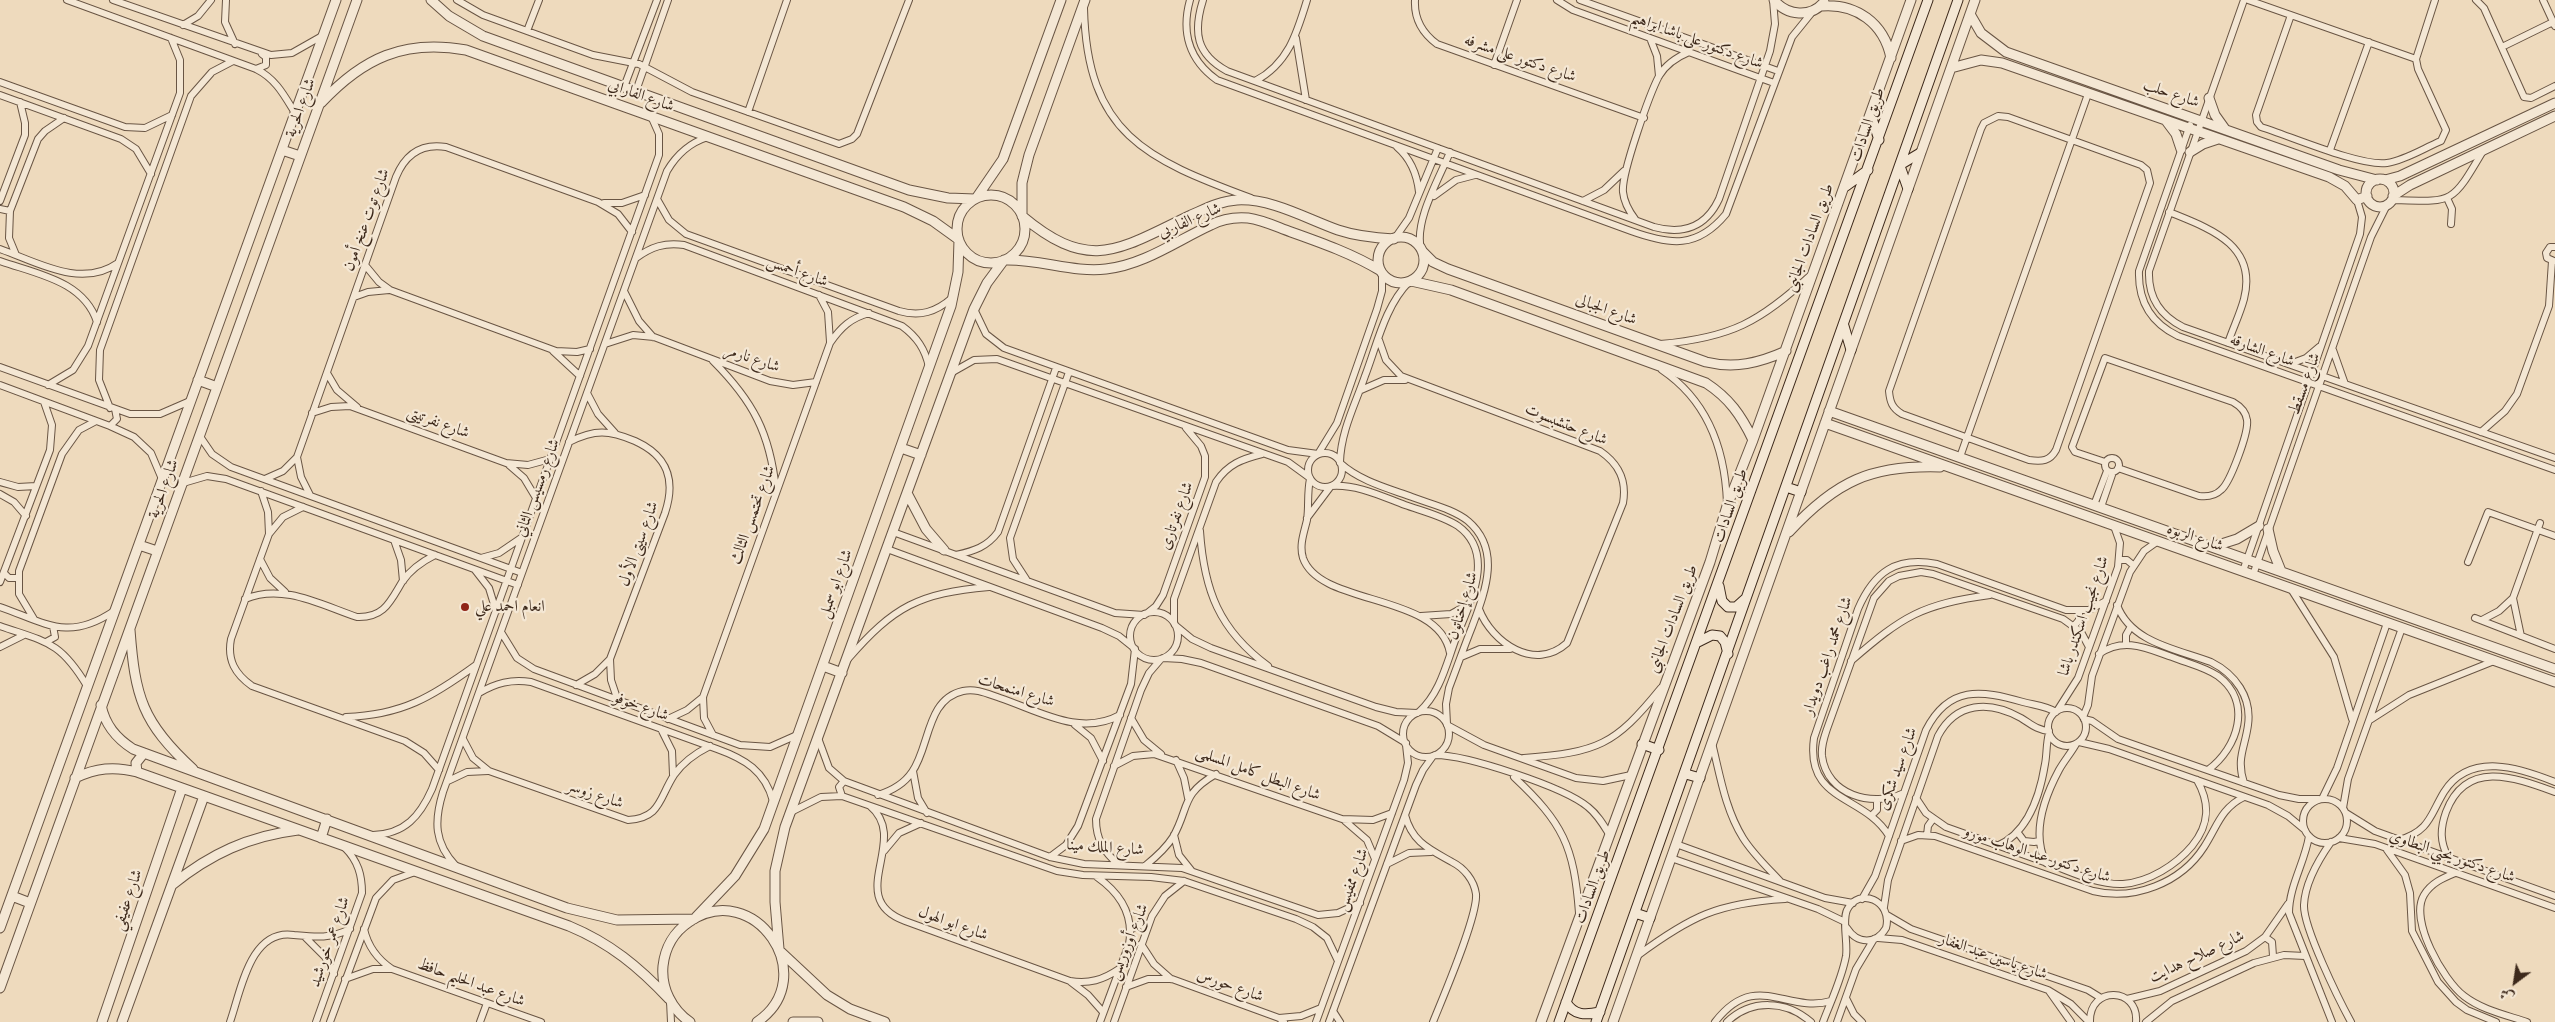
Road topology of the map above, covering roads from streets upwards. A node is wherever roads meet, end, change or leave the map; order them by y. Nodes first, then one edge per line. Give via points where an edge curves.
1 (67, 0) edge
2 (113, 0) edge
3 (211, 0) edge
4 (223, 0) edge
5 (336, 0) edge
6 (357, 0) edge
7 (431, 0) edge
8 (457, 0) edge
9 (539, 0) edge
10 (656, 0) edge
11 (787, 0) edge
12 (909, 0) edge
13 (1061, 0) edge
14 (1190, 0) edge
15 (1203, 0) edge
16 (1307, 0) edge
17 (1415, 0) edge
18 (1517, 0) edge
19 (1557, 0) edge
20 (1580, 0) edge
21 (1774, 0) edge
22 (1911, 0) edge
23 (1928, 0) edge
24 (1958, 0) edge
25 (1975, 0) edge
26 (2244, 0) edge
27 (2248, 0) edge
28 (2435, 0) edge
29 (2476, 0) edge
30 (2543, 0) edge
31 (1084, 1) edge
32 (667, 2) edge
33 (1820, 6) edge
34 (1970, 14) junction
35 (2291, 15) junction
36 (2554, 24) edge
37 (183, 25) junction
38 (528, 31) junction
39 (322, 36) junction
40 (1296, 36) junction
41 (171, 38) junction
42 (1650, 38) junction
43 (2369, 42) junction
44 (235, 44) junction
45 (506, 44) junction
46 (2502, 48) junction
47 (1689, 52) junction
48 (262, 54) junction
49 (1891, 59) junction
50 (2416, 59) junction
51 (233, 61) junction
52 (501, 61) junction
53 (633, 62) junction
54 (1494, 65) junction
55 (645, 66) junction
56 (1765, 66) junction
57 (1951, 68) junction
58 (256, 69) junction
59 (1778, 70) junction
60 (1232, 73) junction
61 (1659, 76) junction
62 (1761, 78) junction
63 (1255, 81) junction
64 (3, 83) edge
65 (1774, 83) junction
66 (1228, 84) junction
67 (2555, 86) edge
68 (624, 87) junction
69 (636, 91) junction
70 (180, 93) junction
71 (2088, 94) junction
72 (1, 95) edge
73 (191, 96) junction
74 (2209, 98) junction
75 (1306, 100) junction
76 (20, 102) junction
77 (2555, 103) edge
78 (318, 107) junction
79 (748, 112) junction
80 (295, 113) junction
81 (172, 115) junction
82 (650, 115) junction
83 (1871, 115) junction
84 (2555, 116) edge
85 (64, 118) junction
86 (1644, 118) junction
87 (2197, 119) junction
88 (2167, 121) junction
89 (125, 127) junction
90 (2193, 130) junction
91 (2225, 130) junction
92 (710, 137) junction
93 (121, 138) junction
94 (2218, 139) junction
95 (1879, 140) junction
96 (2072, 140) junction
97 (774, 141) junction
98 (1394, 144) junction
99 (21, 146) junction
100 (1438, 148) junction
101 (33, 149) junction
102 (282, 150) junction
103 (2330, 150) junction
104 (2483, 150) junction
105 (2186, 151) junction
106 (1450, 152) junction
107 (1920, 153) junction
108 (300, 156) junction
109 (768, 158) junction
110 (1433, 159) junction
111 (1445, 163) junction
112 (1900, 166) junction
113 (655, 167) junction
114 (1868, 169) junction
115 (1624, 170) junction
116 (667, 171) junction
117 (151, 174) junction
118 (1477, 175) junction
119 (2381, 180) junction
120 (1846, 186) junction
121 (1908, 189) junction
122 (1419, 194) junction
123 (645, 195) junction
124 (2367, 196) junction
125 (976, 198) junction
126 (2447, 198) junction
127 (657, 199) junction
128 (1431, 199) junction
129 (2357, 200) junction
130 (2391, 200) junction
131 (1582, 201) junction
132 (0, 202) edge
133 (598, 202) junction
134 (1259, 202) junction
135 (0, 209) edge
136 (10, 211) junction
137 (2169, 212) junction
138 (1022, 215) junction
139 (134, 220) junction
140 (1636, 220) junction
141 (145, 224) junction
142 (2451, 224) dead end
143 (1654, 227) junction
144 (632, 232) junction
145 (1395, 238) junction
146 (1650, 238) junction
147 (959, 240) junction
148 (2555, 247) edge
149 (0, 249) edge
150 (1422, 250) junction
151 (16, 254) junction
152 (635, 259) junction
153 (1004, 260) junction
154 (0, 261) edge
155 (2553, 261) edge
156 (764, 262) junction
157 (119, 263) junction
158 (365, 266) junction
159 (1382, 272) junction
160 (70, 273) junction
161 (760, 273) junction
162 (1813, 273) junction
163 (1410, 281) junction
164 (65, 284) junction
165 (390, 290) junction
166 (624, 291) junction
167 (819, 294) junction
168 (354, 297) junction
169 (953, 297) junction
170 (974, 309) junction
171 (869, 313) junction
172 (97, 322) junction
173 (1844, 326) junction
174 (654, 337) junction
175 (1379, 340) junction
176 (830, 343) junction
177 (2228, 343) junction
178 (605, 344) junction
179 (1656, 345) junction
180 (88, 346) junction
181 (2320, 347) junction
182 (550, 349) junction
183 (590, 349) junction
184 (2332, 349) junction
185 (100, 350) junction
186 (1851, 350) junction
187 (1786, 351) junction
188 (710, 359) junction
189 (1651, 362) junction
190 (2290, 364) junction
191 (0, 367) edge
192 (929, 367) junction
193 (1056, 368) junction
194 (327, 372) junction
195 (1069, 372) junction
196 (2311, 372) junction
197 (950, 374) junction
198 (580, 376) junction
199 (2323, 376) junction
200 (1052, 378) junction
201 (198, 380) junction
202 (1410, 381) junction
203 (816, 382) junction
204 (2308, 382) junction
205 (1065, 383) junction
206 (2346, 384) junction
207 (48, 385) junction
208 (0, 386) edge
209 (2319, 386) junction
210 (216, 387) junction
211 (1361, 390) junction
212 (587, 393) junction
213 (190, 401) junction
214 (44, 402) junction
215 (113, 408) junction
216 (360, 408) junction
217 (1829, 411) junction
218 (312, 413) junction
219 (96, 421) junction
220 (1825, 423) junction
221 (110, 426) junction
222 (1184, 426) junction
223 (1884, 430) junction
224 (614, 432) junction
225 (2481, 432) junction
226 (199, 435) junction
227 (1967, 437) junction
228 (1753, 440) junction
229 (569, 442) junction
230 (1880, 442) junction
231 (901, 448) junction
232 (50, 450) junction
233 (62, 454) junction
234 (1262, 454) junction
235 (1318, 454) junction
236 (921, 455) junction
237 (297, 457) junction
238 (1960, 457) junction
239 (2555, 458) edge
240 (550, 460) junction
241 (1340, 462) junction
242 (2105, 462) junction
243 (506, 463) junction
244 (1949, 467) junction
245 (2113, 470) junction
246 (2555, 470) edge
247 (247, 472) junction
248 (162, 478) junction
249 (1310, 478) junction
250 (264, 479) junction
251 (0, 482) edge
252 (182, 484) junction
253 (242, 484) junction
254 (36, 486) junction
255 (1331, 486) junction
256 (1786, 487) junction
257 (261, 491) junction
258 (776, 491) junction
259 (1800, 492) junction
260 (907, 493) junction
261 (0, 494) edge
262 (310, 496) junction
263 (536, 498) junction
264 (303, 506) junction
265 (1727, 506) junction
266 (2098, 506) junction
267 (26, 516) junction
268 (366, 516) junction
269 (1307, 518) junction
270 (2114, 526) junction
271 (2259, 526) junction
272 (2538, 526) junction
273 (362, 528) junction
274 (1199, 528) junction
275 (2268, 529) junction
276 (893, 532) junction
277 (269, 534) junction
278 (1786, 535) junction
279 (2555, 536) edge
280 (522, 538) junction
281 (394, 540) junction
282 (2158, 541) junction
283 (139, 545) junction
284 (2212, 547) junction
285 (887, 549) junction
286 (944, 550) junction
287 (157, 551) junction
288 (435, 555) junction
289 (956, 555) junction
290 (481, 558) junction
291 (260, 559) junction
292 (2247, 559) junction
293 (2120, 560) junction
294 (2468, 562) dead end
295 (2257, 563) junction
296 (2133, 565) junction
297 (474, 569) junction
298 (511, 569) junction
299 (2243, 571) junction
300 (2281, 571) junction
301 (522, 573) junction
302 (5, 574) junction
303 (2253, 575) junction
304 (17, 578) junction
305 (1027, 580) junction
306 (403, 581) junction
307 (507, 581) junction
308 (0, 582) edge
309 (518, 585) junction
310 (1718, 586) junction
311 (991, 587) junction
312 (2290, 588) junction
313 (286, 592) junction
314 (1992, 594) junction
315 (1749, 595) junction
316 (2512, 598) junction
317 (245, 599) junction
318 (2106, 601) junction
319 (1469, 604) junction
320 (2117, 606) junction
321 (0, 607) edge
322 (1479, 609) junction
323 (114, 611) junction
324 (496, 611) junction
325 (2079, 611) junction
326 (1145, 614) junction
327 (1420, 616) junction
328 (34, 619) junction
329 (2387, 622) junction
330 (1175, 624) junction
331 (0, 626) edge
332 (53, 626) junction
333 (2074, 626) junction
334 (130, 627) junction
335 (2130, 628) junction
336 (2402, 628) junction
337 (501, 632) junction
338 (24, 634) junction
339 (2521, 636) junction
340 (46, 642) junction
341 (1698, 642) junction
342 (2126, 644) junction
343 (0, 647) edge
344 (2089, 647) junction
345 (1134, 648) junction
346 (1514, 649) junction
347 (2555, 649) edge
348 (1728, 654) junction
349 (2099, 654) junction
350 (1450, 655) junction
351 (1461, 657) junction
352 (610, 659) junction
353 (1162, 659) junction
354 (2494, 661) junction
355 (846, 662) junction
356 (1850, 662) junction
357 (2542, 664) junction
358 (477, 665) junction
359 (822, 666) junction
360 (2555, 669) edge
361 (1272, 670) junction
362 (842, 673) junction
363 (546, 674) junction
364 (2538, 676) junction
365 (2555, 682) edge
366 (576, 685) junction
367 (1664, 685) junction
368 (87, 686) junction
369 (541, 686) junction
370 (479, 693) junction
371 (703, 697) junction
372 (618, 700) junction
373 (102, 705) junction
374 (2057, 712) junction
375 (1418, 713) junction
376 (1120, 716) junction
377 (341, 718) junction
378 (1131, 718) junction
379 (2084, 718) junction
380 (668, 719) junction
381 (2352, 720) junction
382 (2369, 721) junction
383 (1069, 722) junction
384 (1447, 724) junction
385 (1818, 726) junction
386 (661, 729) junction
387 (1827, 729) junction
388 (2049, 732) junction
389 (713, 735) junction
390 (798, 735) junction
391 (818, 738) junction
392 (463, 739) junction
393 (1712, 743) junction
394 (2077, 743) junction
395 (1406, 744) junction
396 (1642, 744) junction
397 (740, 745) junction
398 (710, 746) junction
399 (2231, 747) junction
400 (1659, 750) junction
401 (2241, 750) junction
402 (144, 754) junction
403 (736, 756) junction
404 (1165, 756) junction
405 (1434, 756) junction
406 (1520, 759) junction
407 (1176, 760) junction
408 (1103, 761) junction
409 (1114, 766) junction
410 (439, 770) junction
411 (2208, 770) junction
412 (489, 771) junction
413 (913, 771) junction
414 (137, 772) junction
415 (197, 772) junction
416 (1216, 774) junction
417 (1512, 774) junction
418 (1686, 774) junction
419 (1631, 775) junction
420 (673, 776) junction
421 (75, 778) junction
422 (1700, 778) junction
423 (2197, 780) junction
424 (448, 781) junction
425 (844, 782) junction
426 (2244, 782) junction
427 (2555, 782) edge
428 (182, 788) junction
429 (432, 789) junction
430 (444, 792) junction
431 (2555, 792) edge
432 (1904, 793) junction
433 (878, 795) junction
434 (204, 796) junction
435 (842, 796) junction
436 (2244, 797) junction
437 (1188, 798) junction
438 (1916, 798) junction
439 (2320, 799) junction
440 (774, 801) junction
441 (1877, 801) junction
442 (867, 804) junction
443 (1086, 806) junction
444 (1098, 808) junction
445 (2344, 810) junction
446 (2208, 811) junction
447 (791, 812) junction
448 (927, 813) junction
449 (1392, 813) junction
450 (1405, 815) junction
451 (2220, 815) junction
452 (1872, 816) junction
453 (327, 819) junction
454 (1342, 819) junction
455 (1932, 819) junction
456 (922, 823) junction
457 (2428, 823) junction
458 (2441, 828) junction
459 (300, 830) junction
460 (2018, 833) junction
461 (2307, 833) junction
462 (1609, 834) junction
463 (1174, 835) junction
464 (1927, 835) junction
465 (372, 836) junction
466 (1889, 836) junction
467 (321, 838) junction
468 (2339, 838) junction
469 (2398, 840) junction
470 (1901, 841) junction
471 (2039, 841) junction
472 (2331, 842) junction
473 (1676, 844) junction
474 (342, 845) junction
475 (1997, 846) junction
476 (2386, 848) junction
477 (884, 852) junction
478 (1432, 852) junction
479 (1050, 857) junction
480 (2448, 857) junction
481 (1671, 858) junction
482 (1376, 859) junction
483 (2046, 863) junction
484 (1387, 864) junction
485 (1119, 865) junction
486 (456, 866) junction
487 (1146, 866) junction
488 (1192, 871) junction
489 (417, 872) junction
490 (2454, 872) junction
491 (1096, 876) junction
492 (1184, 881) junction
493 (1781, 882) junction
494 (172, 886) junction
495 (12, 896) junction
496 (2555, 896) edge
497 (1788, 898) junction
498 (1862, 898) junction
499 (30, 903) junction
500 (1360, 903) junction
501 (1853, 903) junction
502 (2289, 903) junction
503 (2410, 903) junction
504 (2420, 903) junction
505 (359, 905) junction
506 (1884, 907) junction
507 (2555, 908) edge
508 (1300, 909) junction
509 (371, 910) junction
510 (1634, 913) junction
511 (1579, 916) junction
512 (1887, 916) junction
513 (695, 918) junction
514 (1650, 918) junction
515 (1296, 919) junction
516 (1846, 925) junction
517 (0, 928) edge
518 (1147, 928) junction
519 (350, 929) junction
520 (364, 929) junction
521 (1130, 930) junction
522 (2265, 936) junction
523 (305, 938) junction
524 (1876, 939) junction
525 (1142, 944) junction
526 (780, 950) junction
527 (1636, 956) junction
528 (2273, 956) junction
529 (2305, 956) junction
530 (1338, 961) junction
531 (392, 969) junction
532 (1119, 969) junction
533 (334, 974) junction
534 (346, 979) junction
535 (1172, 979) junction
536 (1070, 981) junction
537 (1126, 987) junction
538 (0, 988) edge
539 (2048, 990) junction
540 (1846, 998) junction
541 (2101, 998) junction
542 (2127, 999) junction
543 (670, 1000) junction
544 (1831, 1001) junction
545 (1566, 1002) junction
546 (487, 1003) junction
547 (1801, 1003) junction
548 (1321, 1008) junction
549 (1333, 1010) junction
550 (1103, 1012) junction
551 (1600, 1012) junction
552 (1798, 1012) junction
553 (1282, 1020) edge
554 (102, 1022) edge
555 (122, 1022) edge
556 (230, 1022) edge
557 (316, 1022) edge
558 (330, 1022) edge
559 (480, 1022) edge
560 (541, 1022) edge
561 (671, 1022) edge
562 (690, 1022) edge
563 (757, 1022) edge
564 (794, 1022) edge
565 (818, 1022) edge
566 (885, 1022) edge
567 (1100, 1022) edge
568 (1114, 1022) edge
569 (1316, 1022) edge
570 (1329, 1022) edge
571 (1340, 1022) edge
572 (1433, 1022) edge
573 (1541, 1022) edge
574 (1559, 1022) edge
575 (1596, 1022) edge
576 (1613, 1022) edge
577 (1715, 1022) edge
578 (1727, 1022) edge
579 (1811, 1022) edge
580 (1823, 1022) edge
581 (1837, 1022) edge
582 (1861, 1022) edge
583 (2071, 1022) edge
584 (2089, 1022) edge
585 (2136, 1022) edge
586 (2146, 1022) edge
587 (2332, 1022) edge
588 (2351, 1022) edge
589 (2496, 1022) edge
590 (2527, 1022) edge

1 - 41 street
2 - 37 street
3 - 37 street via 198,16
4 - 44 street via 225,22
5 - 39 street, شارع الحرية
6 - 78 street, شارع الحرية
7 - 45 street, شارع الفارابي via 466,27
8 - 38 street via 477,12
9 - 38 street
10 - 32 street
10 - 53 street
11 - 79 street
12 - 79 street via 860,128 852,139 832,143
13 - 125 street via 1003,159
14 - 66 street via 1186,23 1191,51 1208,73
15 - 60 street via 1196,26 1202,49 1217,66
16 - 40 street
17 - 54 street, شارع دكتور على مشرفه via 1417,20 1430,39
18 - 54 street
19 - 42 street, شارع دكتور على باشا ابراهيم via 1573,10
20 - 56 street, شارع دكتور على باشا ابراهيم
21 - 33 street via 1795,14
21 - 56 street via 1774,38
22 - 49 street, طريق السادات الجانبى
23 - 95 street, طريق السادات
24 - 112 street
25 - 34 street
26 - 74 street, شارع الشارقه
27 - 35 street
28 - 50 street
29 - 46 street via 2484,8
30 - 36 street
31 - 134 street via 1085,38 1092,75 1119,125 1146,151 1178,170
31 - 138 street via 1029,155 1022,183
32 - 55 street
33 - 49 street via 1852,9 1871,20 1884,38
33 - 59 street via 1792,37
34 - 57 street
34 - 87 street, شارع حلب via 1981,33 2006,52
35 - 43 street
35 - 103 street via 2256,116 2257,122
36 - 46 street
37 - 44 street
38 - 53 street via 598,57
39 - 48 street via 292,53
39 - 80 street, شارع الحرية
40 - 63 street via 1281,62
40 - 75 street
41 - 51 street
41 - 70 street via 180,60
42 - 47 street, شارع دكتور على باشا ابراهيم
42 - 61 street via 1657,56
43 - 50 street
43 - 103 street
44 - 48 street
45 - 52 street
45 - 68 street, شارع الفارابي
46 - 67 street via 2524,96 2531,98
47 - 61 street via 1672,62
47 - 62 street, شارع دكتور على باشا ابراهيم
48 - 58 street via 266,57 266,65
49 - 83 street, طريق السادات الجانبى
50 - 103 street via 2446,130 2443,139 2399,160 2380,164
51 - 58 street
51 - 73 street via 212,72
52 - 78 street, شارع الفارابي via 451,47 400,50 368,62
52 - 82 street, شارع الفارابي
53 - 55 street
53 - 68 street
54 - 86 street, شارع دكتور على مشرفه
55 - 69 street
55 - 79 street via 682,88
56 - 59 street, شارع دكتور على باشا ابراهيم
56 - 62 street
57 - 71 street, شارع حلب via 1971,61 1992,60
57 - 107 street
58 - 80 street via 273,80
59 - 65 street
60 - 63 street
60 - 66 street
61 - 86 street
62 - 65 street, شارع دكتور على باشا ابراهيم
62 - 143 street via 1714,210 1688,229 1676,231
63 - 75 street
64 - 72 street
64 - 89 street
65 - 146 street via 1726,214 1709,231 1688,240
66 - 98 street
68 - 69 street, شارع الفارابي
69 - 97 street, شارع الفارابي
70 - 73 street via 186,91
70 - 81 street
71 - 88 street, شارع حلب
71 - 96 street
72 - 76 street
73 - 141 street
74 - 87 street, شارع الشارقه
74 - 91 street
75 - 100 street
76 - 85 street
76 - 99 street via 25,124
77 - 119 street via 2400,176
78 - 108 street, شارع الحرية
80 - 102 street, شارع الحرية
81 - 89 street via 155,125
81 - 117 street
82 - 92 street, شارع الفارابي
82 - 113 street, شارع رمسيس الثاني via 660,145
83 - 95 street
83 - 120 street, طريق السادات الجانبى
84 - 104 street
85 - 93 street
85 - 101 street via 46,130
86 - 115 street
87 - 90 street, شارع الشارقه
87 - 91 street, شارع حلب
88 - 90 street, شارع حلب
88 - 105 street
89 - 93 street via 126,134
90 - 94 street, شارع حلب
90 - 105 street, شارع الشارقه
91 - 119 street, شارع حلب via 2339,170
92 - 109 street, شارع الفارابي
92 - 116 street, شارع رمسيس الثاني via 689,145 672,161
93 - 117 street via 136,149
94 - 105 street
94 - 129 street, شارع حلب via 2335,180 2350,190
95 - 114 street, طريق السادات
96 - 227 street
96 - 227 street via 2008,117 1998,116 1984,123 1888,390 1892,406 1902,414
96 - 227 street via 2141,165 2150,183 2056,450 2046,461 2038,462
97 - 109 street
97 - 125 street, شارع الفارابي via 922,194
98 - 110 street
98 - 122 street via 1412,166
99 - 101 street via 26,144
99 - 132 street
100 - 106 street
100 - 110 street
101 - 136 street
102 - 108 street
102 - 201 street, شارع الحرية
104 - 126 street via 2460,190
104 - 130 street via 2410,185
105 - 137 street, شارع الشارقه
105 - 204 street, شارع الشارقه via 2139,271 2139,289 2144,305 2158,324 2168,331
106 - 111 street
106 - 131 street
107 - 112 street
107 - 121 street
108 - 210 street, شارع الحرية
109 - 147 street, شارع الفارابي via 904,207 933,221
110 - 111 street
110 - 122 street
111 - 118 street
111 - 128 street
112 - 121 street
112 - 173 street
113 - 116 street
113 - 123 street, شارع رمسيس الثاني
114 - 120 street
114 - 310 street, طريق السادات
115 - 131 street via 1604,190
115 - 140 street via 1624,197
116 - 127 street, شارع رمسيس الثاني
117 - 139 street
118 - 128 street via 1456,180
118 - 146 street
119 - 124 street via 2368,187
119 - 130 street via 2391,185
120 - 162 street, طريق السادات الجانبى
121 - 186 street
122 - 145 street via 1409,218
123 - 133 street, شارع توت عنخ أمون via 622,203
123 - 144 street, شارع رمسيس الثاني
124 - 129 street
124 - 130 street via 2375,205
125 - 138 street via 1003,197
125 - 147 street via 959,216
126 - 130 street
126 - 142 street via 2452,209
127 - 152 street, شارع رمسيس الثاني
127 - 156 street, شارع أحمس via 669,220 686,234
128 - 150 street via 1420,231
129 - 181 street, شارع مسقط via 2362,217 2360,234
130 - 184 street, شارع مسقط via 2374,228
131 - 140 street
133 - 144 street, شارع توت عنخ أمون via 618,214
133 - 158 street, شارع توت عنخ أمون via 446,148 422,148 408,156 399,170
134 - 138 street, شارع الفاربي via 1236,200 1214,205 1129,244 1106,251 1070,247
134 - 145 street, شارع الفاربي via 1356,235
135 - 136 street
136 - 151 street via 9,238
137 - 177 street via 2217,232 2232,245 2240,258 2245,272 2245,292
137 - 177 street, شارع الشارقه via 2150,271 2150,288 2156,305 2172,322
138 - 153 street via 1025,224 1022,242
139 - 141 street
139 - 157 street
140 - 143 street
141 - 185 street
143 - 146 street
144 - 183 street, شارع رمسيس الثاني
145 - 150 street via 1407,238
145 - 159 street via 1380,252
147 - 153 street via 977,260
147 - 169 street, شارع ابو سمبل
148 - 155 street via 2550,247 2546,253 2547,258
149 - 151 street
150 - 163 street via 1423,268
150 - 179 street, شارع الجبالى via 1433,262 1448,269
151 - 160 street
152 - 161 street, شارع أحمس via 653,247 673,243
152 - 166 street, شارع رمسيس الثاني
153 - 159 street, شارع الفاربي via 1040,261 1076,269 1107,269 1150,255 1212,224 1237,218 1262,222 1339,249
153 - 170 street
154 - 164 street
155 - 225 street via 2549,306 2517,394 2505,411
156 - 161 street
156 - 169 street, شارع أحمس via 909,314 928,313
157 - 160 street via 95,274 80,276
157 - 172 street
158 - 165 street
158 - 168 street, شارع توت عنخ أمون
159 - 163 street via 1391,281
159 - 235 street via 1382,291 1377,309 1336,423
160 - 164 street
161 - 167 street, شارع أحمس
162 - 179 street via 1777,306 1747,325 1713,337
162 - 187 street, طريق السادات الجانبى
163 - 175 street via 1392,304
163 - 189 street, شارع الجبالى via 1451,290
164 - 172 street via 86,299
165 - 168 street
165 - 182 street
166 - 174 street, شارع نارمر via 639,321
166 - 178 street, شارع رمسيس الثاني
167 - 171 street, شارع أحمس
167 - 176 street, شارع تحتمس الثالث via 828,312
168 - 194 street, شارع توت عنخ أمون
169 - 192 street, شارع ابو سمبل
170 - 193 street via 980,324 994,342
170 - 197 street
171 - 176 street, شارع تحتمس الثالث via 851,320
171 - 192 street, شارع أحمس via 910,332 923,348
172 - 180 street
173 - 186 street
173 - 256 street
174 - 178 street, شارع نارمر via 633,335
174 - 188 street, شارع نارمر
175 - 202 street, شارع حتشبسوت via 1389,364
175 - 211 street
176 - 203 street, شارع تحتمس الثالث
177 - 190 street, شارع الشارقه
178 - 212 street, شارع رمسيس الثاني
179 - 187 street, شارع الجبالى via 1720,366 1753,364
180 - 185 street via 93,351
180 - 207 street via 73,370
181 - 190 street via 2306,358
181 - 196 street, شارع مسقط
182 - 183 street via 570,353
182 - 198 street
183 - 198 street, شارع رمسيس الثاني
184 - 199 street, شارع مسقط
184 - 206 street
185 - 215 street via 99,380
186 - 217 street
187 - 228 street, طريق السادات الجانبى
188 - 203 street, شارع نارمر via 781,384
188 - 258 street, شارع نارمر via 745,396 758,418 768,443
189 - 228 street, شارع الجبالى via 1697,379 1720,392 1734,406
189 - 265 street via 1689,392 1716,434
190 - 196 street, شارع الشارقه
191 - 207 street
192 - 231 street, شارع ابو سمبل
193 - 195 street
193 - 200 street
194 - 216 street, شارع نفرتيتى via 344,397
194 - 218 street, شارع توت عنخ أمون
195 - 205 street
195 - 235 street via 1288,450
196 - 199 street, شارع الشارقه
196 - 204 street, شارع مسقط
197 - 200 street via 963,365 987,358
197 - 236 street
198 - 240 street, شارع رمسيس الثاني
199 - 206 street, شارع الشارقه
199 - 209 street, شارع مسقط
200 - 205 street
200 - 289 street via 998,532 987,545
201 - 210 street
201 - 213 street, شارع الحرية
202 - 211 street, شارع حتشبسوت via 1384,380
202 - 346 street, شارع حتشبسوت via 1600,451 1616,464 1621,473 1622,503 1567,642 1555,652 1539,656
203 - 258 street, شارع تحتمس الثالث
204 - 209 street, شارع الشارقه
204 - 271 street, شارع مسقط
205 - 222 street
205 - 305 street via 1010,538 1013,559
206 - 225 street, شارع الشارقه
207 - 215 street
208 - 214 street
209 - 246 street, شارع الشارقه
209 - 275 street, شارع مسقط
210 - 226 street, شارع الحرية
211 - 241 street via 1344,435
212 - 224 street, شارع سيتى الأول via 598,414
212 - 229 street, شارع رمسيس الثاني
213 - 215 street via 160,414 145,416
213 - 248 street, شارع الحرية
214 - 219 street
214 - 232 street via 52,425
215 - 221 street via 117,419
216 - 218 street, شارع نفرتيتى via 340,406
216 - 243 street, شارع نفرتيتى
217 - 220 street
217 - 223 street, شارع الربوه
218 - 237 street, شارع توت عنخ أمون
219 - 221 street
219 - 233 street via 79,430
220 - 230 street, شارع الربوه
220 - 259 street
221 - 248 street via 144,444
222 - 234 street
222 - 326 street, شارع نفرتارى via 1201,446 1205,477 1163,595
223 - 230 street
223 - 238 street, شارع الربوه
224 - 229 street, شارع سيتى الأول via 591,433
224 - 352 street, شارع سيتى الأول via 643,445 660,459 670,479 670,490 665,514
225 - 239 street, شارع الشارقه
226 - 247 street via 221,461
226 - 252 street, شارع الحرية
227 - 238 street
228 - 265 street, طريق السادات الجانبى
229 - 301 street, شارع رمسيس الثاني
230 - 244 street, شارع الربوه
231 - 236 street
231 - 359 street, شارع ابو سمبل
232 - 233 street
232 - 254 street
233 - 304 street
234 - 249 street via 1296,467
234 - 274 street, شارع نفرتارى via 1238,461 1222,473
235 - 241 street via 1333,455
235 - 249 street via 1308,464
236 - 260 street
237 - 250 street via 283,471
237 - 262 street via 301,477
238 - 266 street, شارع الربوه
240 - 243 street, شارع نفرتيتى via 528,465
240 - 263 street, شارع رمسيس الثاني
241 - 255 street via 1341,476
241 - 322 street, شارع إخناتون via 1368,481 1459,515 1475,528 1485,546 1489,565
242 - 245 street
242 - 245 street via 2114,459 2118,463
242 - 245 street via 2075,452 2072,447 2105,358 2233,402 2246,417 2247,428 2228,482 2216,494 2199,496
243 - 263 street, شارع نفرتيتى via 524,478
244 - 270 street, شارع الربوه
244 - 278 street via 1903,466 1867,474 1820,501
245 - 266 street
247 - 250 street
247 - 253 street via 241,477
248 - 283 street, شارع الحرية
249 - 255 street via 1321,486
249 - 269 street
250 - 262 street
251 - 254 street via 18,487
252 - 253 street via 207,476
252 - 287 street, شارع الحرية
253 - 257 street
254 - 267 street
255 - 269 street
255 - 319 street, شارع إخناتون via 1356,488 1458,527 1472,542 1478,562
256 - 259 street
256 - 315 street
257 - 264 street
257 - 277 street via 268,512
258 - 371 street, شارع تحتمس الثالث
259 - 278 street
260 - 276 street
260 - 286 street via 926,529
261 - 267 street via 14,502
262 - 268 street
263 - 280 street, شارع رمسيس الثاني
264 - 273 street
264 - 277 street via 283,517
265 - 367 street, طريق السادات الجانبى via 1710,562
266 - 284 street, شارع الربوه
267 - 302 street
268 - 273 street
268 - 290 street
269 - 327 street via 1302,548 1308,567 1315,575
270 - 282 street, شارع الربوه
270 - 293 street, شارع نجيب اسكندر باشا via 2120,543
271 - 284 street via 2237,539
271 - 292 street, شارع مسقط
272 - 279 street
272 - 294 street via 2486,513
272 - 316 street
273 - 281 street
274 - 330 street, شارع نفرتارى via 1174,599
274 - 361 street via 1207,585 1218,610 1232,633
275 - 295 street, شارع مسقط
275 - 300 street
276 - 285 street
276 - 286 street
277 - 291 street
278 - 393 street
280 - 290 street via 499,553
280 - 298 street, شارع رمسيس الثاني
281 - 288 street
281 - 306 street via 401,560
282 - 296 street, شارع نجيب اسكندر باشا
282 - 299 street, شارع الربوه
283 - 287 street
283 - 323 street, شارع الحرية
284 - 292 street, شارع الربوه
285 - 311 street
285 - 355 street
286 - 289 street
287 - 334 street, شارع الحرية
288 - 297 street
288 - 306 street via 417,566
289 - 305 street
290 - 298 street
291 - 313 street via 270,578
291 - 317 street
292 - 295 street, شارع الربوه
292 - 299 street, شارع مسقط
293 - 296 street via 2127,560
293 - 318 street, شارع نجيب اسكندر باشا
295 - 300 street, شارع الربوه
295 - 303 street, شارع مسقط
296 - 320 street, شارع نجيب اسكندر باشا
297 - 307 street
297 - 324 street via 489,588
298 - 301 street
298 - 307 street, شارع رمسيس الثاني
299 - 303 street, شارع الربوه
300 - 357 street, شارع الربوه
301 - 309 street, شارع رمسيس الثاني
302 - 304 street via 9,578
302 - 308 street
303 - 312 street, شارع الربوه
304 - 328 street via 18,594
305 - 326 street via 1115,613
306 - 313 street via 389,605 366,618
307 - 309 street
307 - 324 street, شارع رمسيس الثاني
309 - 337 street, شارع رمسيس الثاني
310 - 315 street via 1722,601 1728,607 1736,606
310 - 341 street, طريق السادات
311 - 345 street via 1102,628
311 - 355 street via 943,592 909,604 879,625
312 - 329 street, شارع الربوه
312 - 381 street via 2334,657
313 - 317 street via 265,592
314 - 333 street, شارع محمد راغب دويدار via 2063,619
314 - 356 street via 1953,600 1917,612 1884,632
314 - 356 street, شارع محمد راغب دويدار via 1933,574 1899,576 1874,598
315 - 348 street
316 - 339 street
316 - 339 street via 2499,611 2479,619
317 - 377 street via 229,649 238,674 252,686
318 - 325 street via 2089,610
318 - 344 street, شارع نجيب اسكندر باشا
319 - 327 street via 1440,616
319 - 350 street, شارع إخناتون
320 - 335 street
320 - 349 street, شارع نجيب اسكندر باشا
321 - 328 street
322 - 346 street, شارع حتشبسوت via 1488,629
322 - 351 street, شارع إخناتون
323 - 332 street via 81,628
323 - 368 street, شارع الحرية
324 - 358 street, شارع رمسيس الثاني
325 - 333 street via 2079,620
325 - 385 street, شارع محمد راغب دويدار via 2066,610 1937,564 1910,562 1896,565 1874,580 1866,592
326 - 330 street via 1162,614
326 - 345 street via 1132,629
327 - 350 street via 1439,630
328 - 332 street
329 - 336 street, شارع الربوه
329 - 381 street
330 - 353 street via 1178,641 1173,652
330 - 361 street via 1201,643
331 - 338 street
332 - 340 street via 55,637
333 - 344 street, شارع محمد راغب دويدار
334 - 373 street, شارع الحرية
334 - 415 street via 134,675 144,709 171,748
335 - 342 street
335 - 401 street via 2142,637 2211,662 2230,674 2243,692 2249,714
336 - 354 street, شارع الربوه
336 - 382 street
337 - 363 street, شارع خوفو via 517,658
337 - 370 street, شارع رمسيس الثاني
338 - 340 street
338 - 343 street
339 - 347 street
340 - 368 street via 69,658
341 - 348 street via 1712,635 1720,636
341 - 400 street, طريق السادات
342 - 349 street via 2116,645
342 - 399 street via 2138,645 2220,677 2233,693 2239,713
344 - 374 street, شارع نجيب اسكندر باشا via 2078,678
345 - 353 street via 1149,659
345 - 376 street via 1133,676
346 - 351 street, شارع حتشبسوت via 1480,649
348 - 418 street
349 - 379 street, شارع نجيب اسكندر باشا
350 - 375 street, شارع إخناتون via 1438,688
351 - 384 street, شارع إخناتون via 1447,695
352 - 366 street, شارع سيتى الأول via 595,674
352 - 372 street, شارع سيتى الأول via 611,680
353 - 378 street via 1145,681
353 - 395 street via 1182,658 1201,663 1378,726
354 - 364 street, شارع الربوه
354 - 382 street via 2409,695
355 - 362 street
356 - 387 street, شارع محمد راغب دويدار
357 - 360 street, شارع الربوه
357 - 364 street
358 - 377 street via 418,703 380,715
358 - 410 street, شارع رمسيس الثاني
359 - 362 street
359 - 390 street, شارع ابو سمبل
361 - 375 street via 1386,710
362 - 391 street
363 - 366 street, شارع خوفو
363 - 369 street
364 - 365 street, شارع الربوه
366 - 372 street, شارع خوفو
367 - 396 street, طريق السادات الجانبى
367 - 406 street via 1636,720 1611,740 1582,751
368 - 495 street, شارع الحرية
369 - 370 street, شارع خوفو via 509,681
369 - 386 street, شارع خوفو
370 - 392 street, شارع رمسيس الثاني
371 - 380 street
371 - 389 street, شارع تحتمس الثالث via 704,718
372 - 380 street, شارع خوفو
373 - 402 street via 103,715 115,735
373 - 421 street, شارع الحرية
374 - 379 street via 2068,708
374 - 388 street via 2050,721
374 - 432 street, شارع سيد شكرى via 1983,692 1949,702 1926,730
375 - 384 street via 1432,712
375 - 395 street via 1411,717 1404,729
376 - 383 street, شارع امنمحات via 1095,725
376 - 408 street
377 - 410 street via 415,746
378 - 404 street, شارع البطل كامل المسلمى via 1144,740
378 - 409 street
379 - 394 street via 2085,734
379 - 411 street via 2118,739
380 - 389 street, شارع خوفو
381 - 439 street via 2333,779
382 - 445 street via 2348,779
383 - 408 street, شارع امنمحات via 1091,738
383 - 413 street, شارع امنمحات via 982,692 962,691 947,699 937,711
384 - 405 street via 1446,746
384 - 406 street via 1474,741
385 - 387 street
385 - 452 street, شارع محمد راغب دويدار via 1812,751 1818,776 1835,795
386 - 398 street, شارع خوفو
386 - 420 street, شارع زوسر via 672,751
387 - 441 street, شارع محمد راغب دويدار via 1822,756 1830,777 1853,795
388 - 394 street via 2060,744
388 - 438 street, شارع سيد شكرى via 1997,709 1973,707 1960,711 1938,736
388 - 460 street via 2043,774 2028,819
389 - 397 street, شارع خوفو
390 - 397 street, شارع خوفو via 770,746
390 - 440 street, شارع ابو سمبل
391 - 425 street, شارع الملك مينا via 829,768
391 - 447 street
392 - 412 street, شارع زوسر via 473,758
392 - 424 street, شارع رمسيس الثاني
393 - 422 street
393 - 493 street via 1734,822 1754,853
394 - 423 street via 2109,749
394 - 471 street via 2056,777 2039,823
395 - 405 street via 1418,755
395 - 449 street, شارع ممفيس via 1407,772
396 - 400 street
396 - 419 street, طريق السادات الجانبى
397 - 403 street via 742,753
398 - 403 street, شارع خوفو
398 - 420 street, شارع زوسر via 690,758
399 - 401 street via 2235,751
399 - 411 street
400 - 545 street, طريق السادات
401 - 426 street via 2240,767
402 - 414 street via 138,759
402 - 415 street
403 - 440 street, شارع خوفو via 761,774
404 - 407 street, شارع البطل كامل المسلمى
404 - 409 street, شارع البطل كامل المسلمى via 1143,754
405 - 417 street via 1469,759
405 - 450 street, شارع ممفيس via 1419,777
406 - 419 street via 1589,781
407 - 416 street, شارع البطل كامل المسلمى
407 - 437 street
408 - 443 street
409 - 444 street
410 - 429 street, شارع رمسيس الثاني
411 - 426 street
412 - 420 street, شارع زوسر via 628,820 652,813
412 - 424 street, شارع زوسر via 467,772
413 - 433 street, شارع امنمحات via 894,789
413 - 448 street via 918,798
414 - 421 street via 111,767
414 - 428 street
415 - 453 street
416 - 437 street
416 - 454 street, شارع البطل كامل المسلمى
417 - 462 street via 1576,799 1596,814
417 - 511 street via 1545,807 1565,837 1576,872
418 - 422 street
418 - 510 street
419 - 462 street, طريق السادات الجانبى
421 - 499 street, شارع الحرية
422 - 473 street
423 - 436 street
423 - 446 street
424 - 430 street, شارع رمسيس الثاني
425 - 433 street, شارع الملك مينا
425 - 435 street via 839,787
426 - 439 street via 2289,798
427 - 457 street via 2508,767 2472,770 2449,785
428 - 434 street
428 - 554 street, شارع عفيفي
429 - 430 street via 438,795
429 - 465 street, شارع رمسيس الثاني via 421,811 405,827 395,833
430 - 486 street, شارع رمسيس الثاني via 436,819 437,832 444,851
431 - 458 street via 2506,776 2475,779 2454,795
432 - 441 street
432 - 466 street, شارع سيد شكرى
433 - 448 street, شارع الملك مينا
434 - 459 street
434 - 494 street
435 - 442 street, شارع الملك مينا
435 - 447 street, شارع الملك مينا via 821,797
436 - 451 street, شارع دكتور عبد الوهاب مورو
436 - 461 street via 2278,810
437 - 463 street
438 - 455 street, شارع دكتور عبد الوهاب مورو
438 - 470 street, شارع سيد شكرى
439 - 445 street via 2334,800
439 - 461 street via 2305,811 2303,818
440 - 513 street, شارع ابو سمبل via 764,829 746,862
441 - 452 street
442 - 456 street, شارع الملك مينا
442 - 477 street, شارع ابو الهول via 881,819
443 - 444 street via 1092,811
443 - 479 street via 1072,836
444 - 485 street via 1098,840
445 - 468 street via 2347,824
445 - 469 street, شارع دكتور يحيي البطاوي via 2375,831
446 - 451 street
446 - 483 street, شارع دكتور عبد الوهاب مورو via 2201,832 2189,849 2162,871 2137,882 2097,881
447 - 526 street via 780,842 775,871
448 - 479 street, شارع الملك مينا
449 - 454 street, شارع البطل كامل المسلمى via 1373,820
449 - 482 street, شارع ممفيس
450 - 478 street via 1414,837
450 - 484 street, شارع ممفيس
451 - 464 street, شارع دكتور عبد الوهاب مورو via 2203,848 2189,864 2146,891 2120,895 2093,891
452 - 466 street, شارع محمد راغب دويدار
453 - 465 street
453 - 467 street
454 - 482 street, شارع البطل كامل المسلمى via 1352,824 1367,840
455 - 464 street
455 - 475 street, شارع دكتور عبد الوهاب مورو
456 - 477 street, شارع ابو الهول via 899,833
456 - 491 street, شارع الملك مينا via 1044,868
457 - 458 street
457 - 469 street via 2415,834
458 - 480 street via 2442,843
459 - 467 street
459 - 494 street via 231,846 203,861
460 - 471 street via 2024,841
460 - 475 street
461 - 472 street via 2319,842
461 - 502 street
462 - 511 street, طريق السادات الجانبى
463 - 487 street
463 - 488 street via 1179,855
464 - 470 street, شارع دكتور عبد الوهاب مورو
465 - 486 street
466 - 498 street, شارع سيد شكرى via 1875,876
467 - 474 street
468 - 472 street
468 - 476 street, شارع دكتور يحيي البطاوي
469 - 480 street, شارع دكتور يحيي البطاوي
470 - 506 street, شارع سيد شكرى via 1888,880
471 - 483 street
472 - 588 street via 2307,891 2305,915
473 - 481 street
473 - 493 street
474 - 489 street
474 - 505 street, شارع عمر خورشيد via 358,866 362,879
475 - 483 street, شارع دكتور عبد الوهاب مورو
476 - 490 street, شارع دكتور يحيي البطاوي
476 - 503 street via 2404,875
477 - 536 street, شارع ابو الهول via 876,888 883,907 890,914
478 - 484 street via 1409,853
478 - 572 street via 1461,867 1474,884 1476,894 1473,915
479 - 485 street, شارع الملك مينا via 1078,863
480 - 496 street, شارع دكتور يحيي البطاوي
481 - 497 street
481 - 514 street
482 - 500 street, شارع ممفيس
484 - 549 street, شارع ممفيس
485 - 487 street, شارع الملك مينا
486 - 513 street via 600,918 634,921
487 - 488 street, شارع الملك مينا via 1170,866
488 - 508 street, شارع الملك مينا
489 - 509 street, شارع عمر خورشيد via 405,874 388,884
489 - 543 street via 594,937 637,966
490 - 504 street via 2434,883
490 - 507 street, شارع دكتور يحيي البطاوي
491 - 492 street, شارع الملك مينا
491 - 521 street, شارع أوزوريس via 1117,893 1124,904
492 - 515 street, شارع الملك مينا
492 - 518 street, شارع أوزوريس via 1161,900
493 - 501 street via 1834,901
494 - 555 street
495 - 499 street
495 - 517 street, شارع الحرية
497 - 516 street via 1828,912
497 - 527 street via 1733,904 1700,914
498 - 501 street
498 - 506 street via 1870,898
499 - 538 street, شارع الحرية
500 - 508 street, شارع الملك مينا via 1328,914 1318,915
500 - 530 street, شارع ممفيس
501 - 516 street via 1848,908
502 - 522 street, شارع صلاح هدايت
502 - 529 street via 2292,922
503 - 504 street
503 - 589 street via 2410,922 2415,940 2438,982 2467,1010
504 - 590 street via 2424,932 2454,988 2474,1003
505 - 509 street
505 - 519 street, شارع عمر خورشيد
506 - 512 street
508 - 515 street via 1301,916
509 - 520 street, شارع عمر خورشيد
510 - 514 street
510 - 551 street
511 - 573 street, طريق السادات الجانبى
512 - 524 street via 1886,928
512 - 541 street, شارع ياسين عبد الغفار via 1911,929
513 - 526 street via 724,911 738,913 763,926
513 - 543 street, شارع ابو سمبل via 674,936 664,960 664,986
514 - 527 street
515 - 530 street, شارع الملك مينا via 1327,938
516 - 524 street via 1855,938
516 - 544 street via 1844,965
518 - 521 street via 1140,924
518 - 525 street, شارع أوزوريس
519 - 523 street via 333,936
519 - 533 street, شارع عمر خورشيد
520 - 531 street, شارع عبد الحليم حافظ via 373,952
520 - 534 street, شارع عمر خورشيد
521 - 532 street, شارع أوزوريس via 1129,944
522 - 528 street via 2272,942
522 - 542 street, شارع صلاح هدايت via 2246,951 2168,987 2150,995
523 - 533 street via 325,957
523 - 556 street via 286,934 276,936 260,947 250,964
524 - 539 street, شارع ياسين عبد الغفار via 1902,940
524 - 540 street via 1861,959
525 - 535 street, شارع حورس via 1154,964
525 - 537 street, شارع أوزوريس
526 - 563 street via 784,974 780,995
526 - 566 street via 832,999
527 - 576 street
528 - 529 street, شارع صلاح هدايت
528 - 586 street, شارع صلاح هدايت via 2172,1001
529 - 587 street
530 - 548 street, شارع ممفيس
531 - 534 street, شارع عبد الحليم حافظ via 373,969
531 - 546 street, شارع عبد الحليم حافظ
532 - 536 street, شارع ابو الهول via 1101,980
532 - 550 street, شارع أوزوريس
533 - 557 street, شارع عمر خورشيد
534 - 558 street, شارع عمر خورشيد
535 - 537 street, شارع حورس via 1148,979
535 - 553 street, شارع حورس
536 - 550 street, شارع ابو الهول
537 - 568 street, شارع أوزوريس
539 - 583 street
539 - 584 street, شارع ياسين عبد الغفار via 2072,1004
540 - 581 street
540 - 582 street
541 - 542 street, شارع صلاح هدايت via 2114,995
541 - 584 street via 2092,1008
542 - 585 street via 2135,1010
543 - 561 street
543 - 562 street
544 - 547 street
544 - 580 street
545 - 551 street via 1569,1008 1583,1015
545 - 574 street, طريق السادات
546 - 559 street
546 - 560 street, شارع عبد الحليم حافظ
547 - 552 street
547 - 577 street via 1778,996 1750,997 1725,1010
548 - 553 street, شارع حورس
548 - 569 street, شارع ممفيس
549 - 570 street, شارع ممفيس
549 - 571 street
550 - 567 street, شارع أوزوريس
551 - 575 street
552 - 578 street via 1762,1004 1748,1008
552 - 579 street
564 - 565 street

